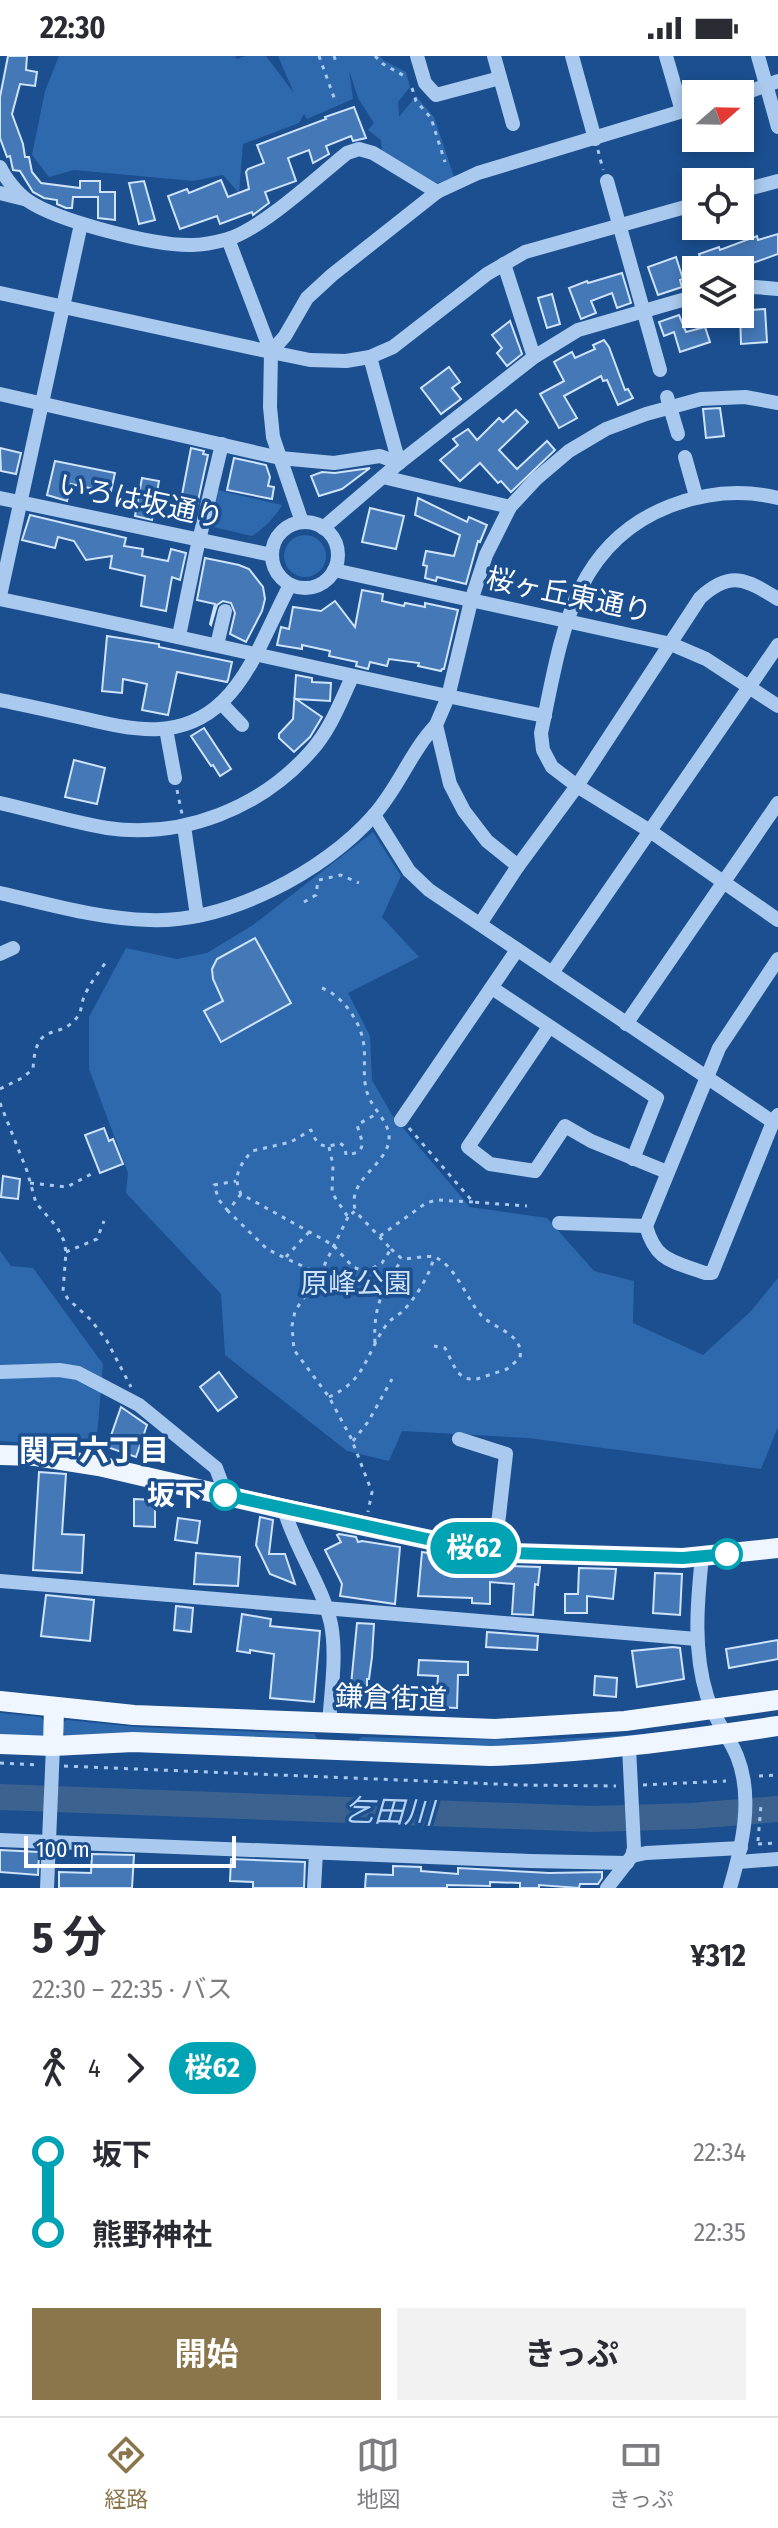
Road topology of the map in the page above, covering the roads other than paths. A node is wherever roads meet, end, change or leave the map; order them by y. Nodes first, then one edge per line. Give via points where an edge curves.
1 (417, 56) edge
2 (494, 56) edge
3 (572, 56) edge
4 (666, 56) edge
5 (758, 56) edge
6 (500, 78) junction
7 (773, 84) edge
8 (754, 90) edge
9 (682, 93) edge
10 (682, 111) edge
11 (513, 124) dead end
12 (778, 127) edge
13 (595, 139) junction
14 (0, 167) edge
15 (607, 181) road end
16 (778, 181) edge
17 (754, 187) edge
18 (437, 192) junction
19 (0, 193) edge
20 (24, 199) junction
21 (682, 208) edge
22 (81, 224) junction
23 (619, 225) junction
24 (228, 239) junction
25 (504, 264) junction
26 (778, 278) edge
27 (754, 286) edge
28 (754, 288) edge
29 (778, 289) edge
30 (0, 293) edge
31 (682, 300) edge
32 (62, 307) junction
33 (644, 311) junction
34 (271, 352) junction
35 (370, 357) junction
36 (534, 357) junction
37 (660, 370) dead end
38 (0, 394) edge
39 (669, 402) junction
40 (42, 403) junction
41 (778, 403) edge
42 (678, 434) dead end
43 (222, 444) junction
44 (685, 457) dead end
45 (280, 458) junction
46 (399, 463) junction
47 (383, 477) junction
48 (696, 496) junction
49 (0, 498) edge
50 (778, 498) edge
51 (20, 503) junction
52 (510, 507) junction
53 (302, 522) junction
54 (323, 528) junction
55 (199, 540) junction
56 (272, 555) junction
57 (334, 570) junction
58 (290, 585) junction
59 (0, 598) edge
60 (778, 599) edge
61 (471, 601) junction
62 (225, 611) dead end
63 (567, 621) junction
64 (179, 636) junction
65 (671, 644) junction
66 (217, 645) junction
67 (778, 645) edge
68 (255, 654) junction
69 (352, 677) junction
70 (750, 687) junction
71 (448, 697) junction
72 (0, 700) edge
73 (221, 703) junction
74 (778, 706) edge
75 (545, 716) junction
76 (242, 725) dead end
77 (436, 725) junction
78 (166, 729) junction
79 (175, 778) road end
80 (577, 786) junction
81 (0, 803) edge
82 (778, 803) edge
83 (374, 815) junction
84 (184, 826) junction
85 (650, 831) junction
86 (518, 866) junction
87 (724, 883) junction
88 (0, 893) edge
89 (197, 916) junction
90 (778, 920) edge
91 (480, 924) junction
92 (517, 950) junction
93 (778, 959) edge
94 (552, 973) junction
95 (492, 988) junction
96 (626, 1024) junction
97 (549, 1027) junction
98 (705, 1078) junction
99 (775, 1118) edge
100 (401, 1120) road end
101 (633, 1159) junction
102 (667, 1172) junction
103 (559, 1223) dead end
104 (646, 1226) junction
105 (0, 1372) edge
106 (459, 1439) dead end
107 (0, 1455) edge
108 (226, 1495) junction
109 (284, 1509) junction
110 (778, 1548) edge
111 (495, 1551) junction
112 (702, 1557) junction
113 (0, 1581) edge
114 (326, 1607) junction
115 (697, 1639) junction
116 (778, 1700) edge
117 (0, 1701) edge
118 (54, 1708) junction
119 (712, 1709) junction
120 (329, 1724) junction
121 (778, 1726) edge
122 (726, 1734) junction
123 (0, 1744) edge
124 (629, 1747) junction
125 (328, 1750) junction
126 (53, 1756) junction
127 (49, 1836) junction
128 (0, 1840) edge
129 (740, 1850) junction
130 (316, 1853) junction
131 (631, 1856) junction
132 (778, 1859) edge
133 (47, 1888) edge
134 (314, 1888) edge
135 (607, 1888) edge
136 (730, 1888) edge

1 - 6 street via 425,83 436,95
2 - 6 street
3 - 13 street
4 - 9 street
5 - 7 street
6 - 11 street
7 - 8 street
7 - 12 street
10 - 13 street
13 - 18 street via 521,151
14 - 20 street
15 - 23 street
16 - 17 street
18 - 24 street via 359,149 253,227
18 - 34 street via 307,298
19 - 20 street
20 - 22 street
21 - 23 street
22 - 24 street via 169,244
22 - 32 street
23 - 25 street via 525,252
23 - 33 street
24 - 34 street
25 - 35 street via 408,337
25 - 36 street
26 - 27 street
28 - 29 street
30 - 32 street
31 - 33 street
32 - 34 street
32 - 40 street
33 - 36 street via 578,330
33 - 37 street
34 - 35 street via 310,360
34 - 45 street via 270,407
35 - 46 street
36 - 46 street
38 - 40 street
39 - 41 street via 745,397
39 - 42 street
39 - 52 street via 569,451
40 - 43 street
40 - 51 street
43 - 45 street
43 - 55 street
44 - 48 street
45 - 46 street via 334,463 380,456
45 - 53 street
46 - 47 street
47 - 52 street
47 - 54 street
48 - 50 street
48 - 63 street via 651,514 620,535 596,559
49 - 51 street, いろは坂通り
51 - 55 street, いろは坂通り
51 - 59 street
52 - 61 street
53 - 54 street
53 - 56 street via 278,536
54 - 57 street via 335,542
55 - 56 street, いろは坂通り
55 - 64 street
56 - 58 street via 276,572
57 - 58 street via 310,588
57 - 61 street, 桜ヶ丘東通り
58 - 68 street
59 - 64 street
60 - 65 street via 753,583 734,579 713,585
61 - 63 street, 桜ヶ丘東通り
61 - 71 street
62 - 66 street
63 - 65 street, 桜ヶ丘東通り
63 - 75 street
64 - 66 street
65 - 70 street, 桜ヶ丘東通り
65 - 80 street
66 - 68 street
67 - 70 street
68 - 69 street
68 - 73 street
69 - 71 street
69 - 84 street via 312,750 276,785 225,814
70 - 74 street, 桜ヶ丘東通り
70 - 85 street
71 - 75 street
71 - 77 street
72 - 78 street via 136,730
73 - 76 street
73 - 78 street via 195,721
75 - 80 street via 543,750 552,767
77 - 83 street
77 - 86 street via 450,784 464,811 487,841
78 - 79 street
80 - 85 street
80 - 86 street
81 - 84 street via 109,828
82 - 87 street
83 - 89 street via 328,858 283,885
83 - 91 street via 409,871
84 - 89 street
85 - 87 street
85 - 94 street
86 - 91 street
87 - 90 street
87 - 96 street
88 - 89 street via 108,917 153,921
91 - 92 street
92 - 94 street
92 - 95 street
93 - 98 street
94 - 96 street
95 - 97 street
95 - 100 street
96 - 98 street
97 - 101 street via 657,1098
97 - 101 street via 468,1147 490,1164 535,1171 565,1126
98 - 99 street
98 - 102 street
99 - 104 street via 712,1273 666,1259 656,1251
101 - 102 street
102 - 104 street
103 - 104 street
105 - 108 street via 78,1373 139,1405 216,1468
106 - 111 street via 506,1454
107 - 108 main road via 99,1466
108 - 109 main road
109 - 111 main road
109 - 114 street
110 - 112 main road
111 - 112 main road
112 - 115 street
113 - 114 street
114 - 115 street
114 - 120 street via 333,1646
115 - 119 street
116 - 119 main road, 鎌倉街道
117 - 118 main road, 鎌倉街道
118 - 120 main road, 鎌倉街道
118 - 126 main road
119 - 120 main road, 鎌倉街道 via 550,1727
119 - 122 street
120 - 125 main road
121 - 122 main road, 鎌倉街道
122 - 124 main road, 鎌倉街道
122 - 129 street via 743,1784
123 - 126 main road, 鎌倉街道
124 - 125 main road, 鎌倉街道 via 490,1756
124 - 131 street
125 - 126 main road, 鎌倉街道 via 133,1742
126 - 127 street
127 - 128 street
127 - 130 street
127 - 133 street
129 - 131 street
129 - 132 street
129 - 136 street
130 - 131 street
130 - 134 street
131 - 135 street

